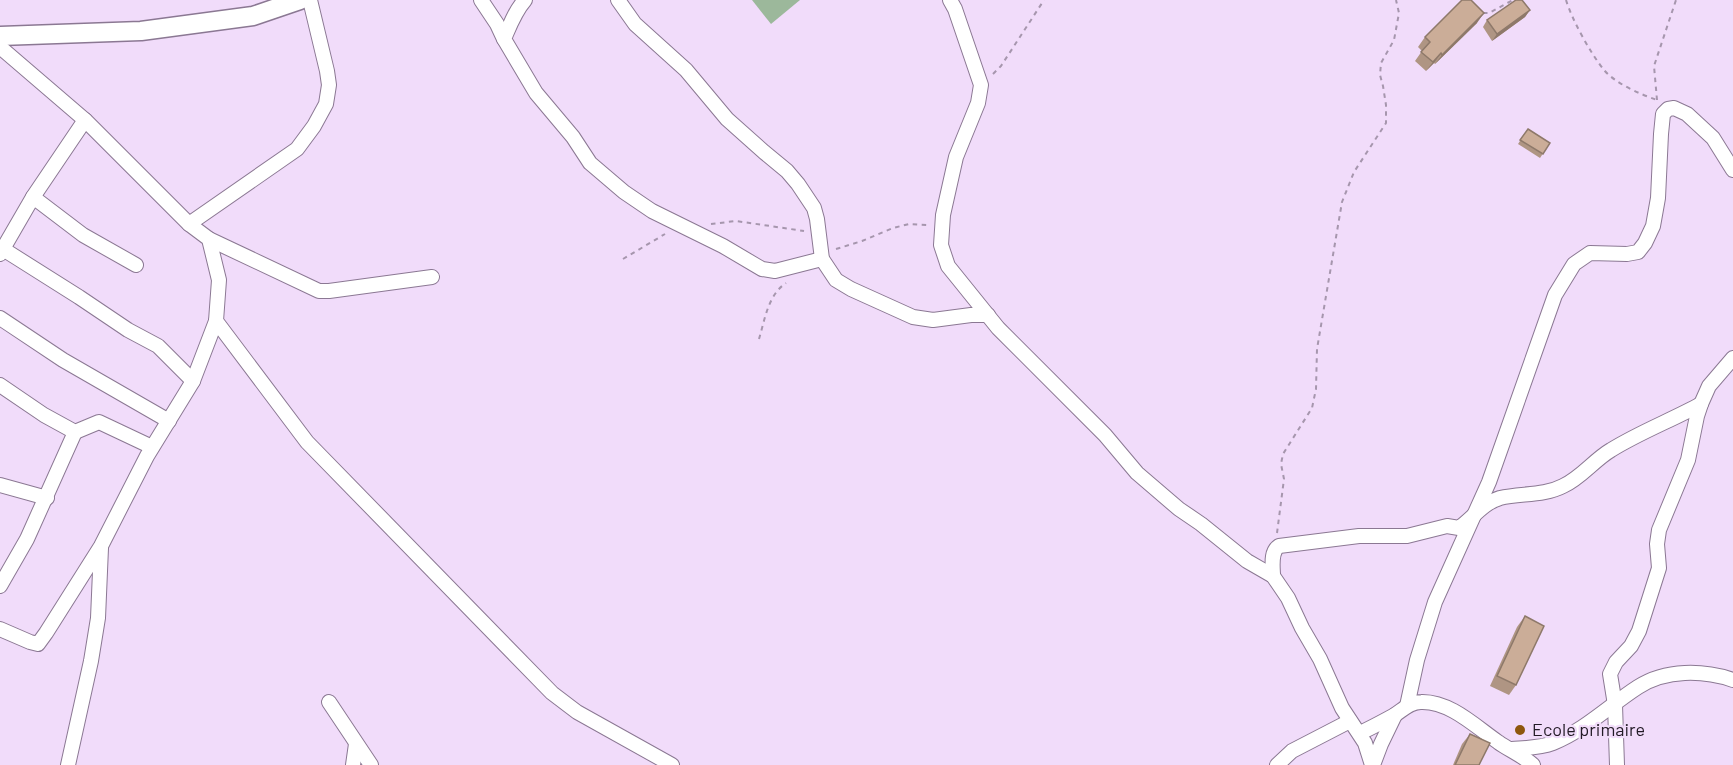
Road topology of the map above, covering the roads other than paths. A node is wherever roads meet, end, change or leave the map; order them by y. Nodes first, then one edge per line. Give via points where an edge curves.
1 (300, 0) edge
2 (310, 0) edge
3 (481, 0) edge
4 (525, 0) edge
5 (618, 0) edge
6 (950, 0) edge
7 (0, 36) edge
8 (504, 39) junction
9 (0, 47) edge
10 (85, 120) junction
11 (1733, 170) edge
12 (33, 197) junction
13 (189, 224) junction
14 (209, 239) junction
15 (1, 252) edge
16 (822, 259) junction
17 (136, 265) dead end
18 (432, 277) dead end
19 (988, 315) junction
20 (0, 318) edge
21 (216, 321) junction
22 (1733, 358) edge
23 (193, 381) junction
24 (0, 385) edge
25 (1701, 404) junction
26 (169, 421) junction
27 (75, 432) junction
28 (152, 447) junction
29 (0, 485) edge
30 (46, 498) junction
31 (1475, 514) junction
32 (101, 546) junction
33 (1273, 576) junction
34 (0, 586) edge
35 (0, 629) edge
36 (1733, 680) edge
37 (329, 702) dead end
38 (1615, 705) junction
39 (1407, 706) junction
40 (1395, 714) junction
41 (1350, 721) junction
42 (1360, 734) junction
43 (356, 744) junction
44 (1512, 749) junction
45 (68, 765) edge
46 (352, 765) edge
47 (371, 765) edge
48 (672, 765) edge
49 (1276, 765) edge
50 (1373, 765) edge
51 (1533, 765) edge
52 (1617, 765) edge

1 - 7 street via 253,16 152,29
2 - 13 street via 327,71 326,104 297,149
3 - 8 street
4 - 8 street
5 - 16 street via 635,24 686,70 727,119 798,184 814,208
6 - 19 street via 981,84 978,103 956,157 943,215 941,245 948,266
8 - 16 street via 536,93 590,163 624,192 762,269 775,270
9 - 10 street
10 - 12 street
10 - 13 street
11 - 31 street via 1713,138 1687,114 1663,105 1653,226 1638,252 1590,253 1574,264 1564,279
12 - 15 street
12 - 17 street via 83,235
13 - 14 street
14 - 18 street via 319,291
14 - 21 street via 219,280
15 - 23 street via 158,346
16 - 19 street via 836,279 851,290 913,317 933,320
19 - 33 street via 1137,473 1247,561
20 - 26 street via 63,360
21 - 23 street
21 - 48 street via 307,441 552,693
22 - 25 street via 1709,386
23 - 26 street
24 - 27 street
25 - 31 street via 1599,457 1564,486 1499,499
25 - 38 street via 1688,460 1659,530 1659,568 1639,631 1610,674
26 - 28 street
27 - 28 street via 99,422
27 - 30 street
28 - 32 street
29 - 30 street
30 - 34 street
31 - 33 street via 1459,528 1447,526 1407,536 1359,536 1279,546 1273,554
31 - 39 street via 1435,602
32 - 35 street via 38,644
32 - 45 street via 98,618
33 - 41 street
36 - 38 street via 1703,674 1672,674 1640,686
37 - 43 street
38 - 44 street via 1552,743
38 - 52 street
39 - 40 street
39 - 44 street via 1420,702 1454,711
40 - 42 street
40 - 50 street
41 - 42 street
41 - 49 street via 1306,742
42 - 50 street
43 - 46 street
43 - 47 street
44 - 51 street

